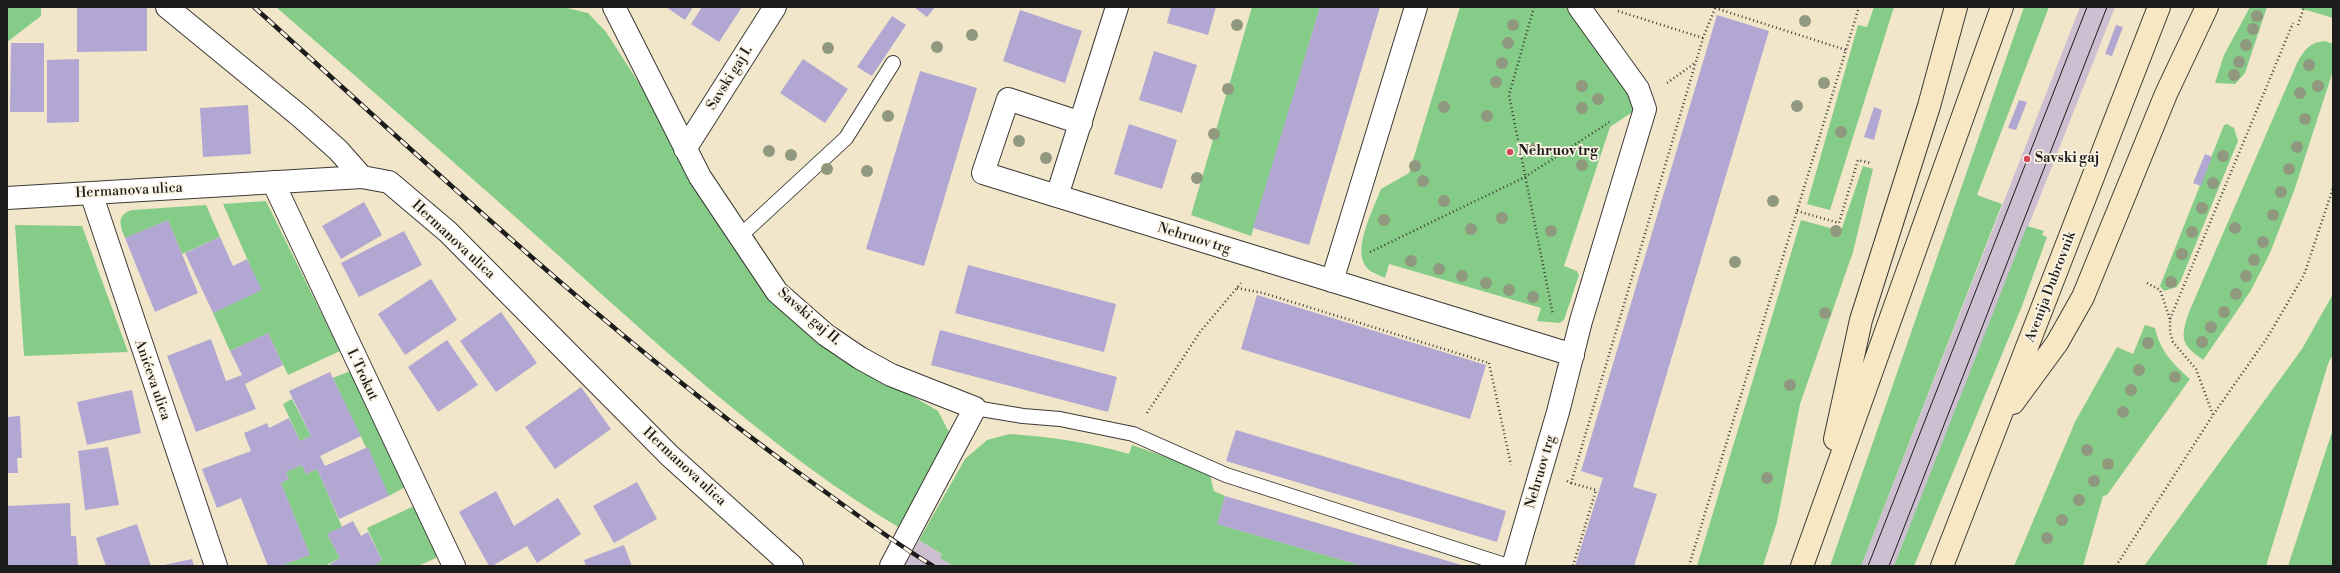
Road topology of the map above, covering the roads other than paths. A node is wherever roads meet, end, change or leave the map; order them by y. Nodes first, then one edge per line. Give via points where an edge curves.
1 (167, 7) edge
2 (614, 7) edge
3 (775, 7) edge
4 (1117, 7) edge
5 (1416, 7) edge
6 (1579, 7) edge
7 (1956, 7) edge
8 (2002, 7) edge
9 (2159, 7) edge
10 (2207, 7) edge
11 (894, 63) dead end
12 (1081, 122) junction
13 (685, 149) junction
14 (362, 177) junction
15 (273, 182) junction
16 (91, 193) junction
17 (1057, 196) junction
18 (7, 198) edge
19 (739, 237) junction
20 (1332, 281) junction
21 (1573, 354) junction
22 (974, 408) junction
23 (1999, 422) junction
24 (1817, 523) junction
25 (216, 566) edge
26 (454, 566) edge
27 (792, 566) edge
28 (891, 566) edge
29 (1508, 566) edge
30 (1513, 566) edge
31 (1802, 566) edge
32 (1942, 566) edge

1 - 14 street via 312,127 338,150
2 - 13 street, Savski gaj II.
3 - 13 street, Savski gaj I.
4 - 12 street
5 - 20 street
6 - 21 street, Nehruov trg via 1638,89 1645,108
7 - 24 main road via 1930,106 1861,320
8 - 24 main road
9 - 23 main road, Avenija Dubrovnik
10 - 23 main road via 2163,101 2083,297 2057,343
11 - 19 lane via 846,138
12 - 17 street
12 - 17 street, Nehruov trg via 1008,98 983,173
13 - 19 street, Savski gaj II. via 700,178
14 - 15 street, Hermanova ulica
14 - 27 street, Hermanova ulica via 389,182 448,232 670,456
15 - 16 street, Hermanova ulica
15 - 26 street, I. Trokut
16 - 18 street, Hermanova ulica
16 - 25 street, Anićeva ulica
17 - 20 street, Nehruov trg
19 - 22 street, Savski gaj II. via 777,292 826,335 891,375
20 - 21 street, Nehruov trg
21 - 30 street, Nehruov trg
22 - 28 street
22 - 29 lane via 1060,419 1133,434 1226,475
23 - 32 main road, Avenija Dubrovnik
24 - 31 main road

